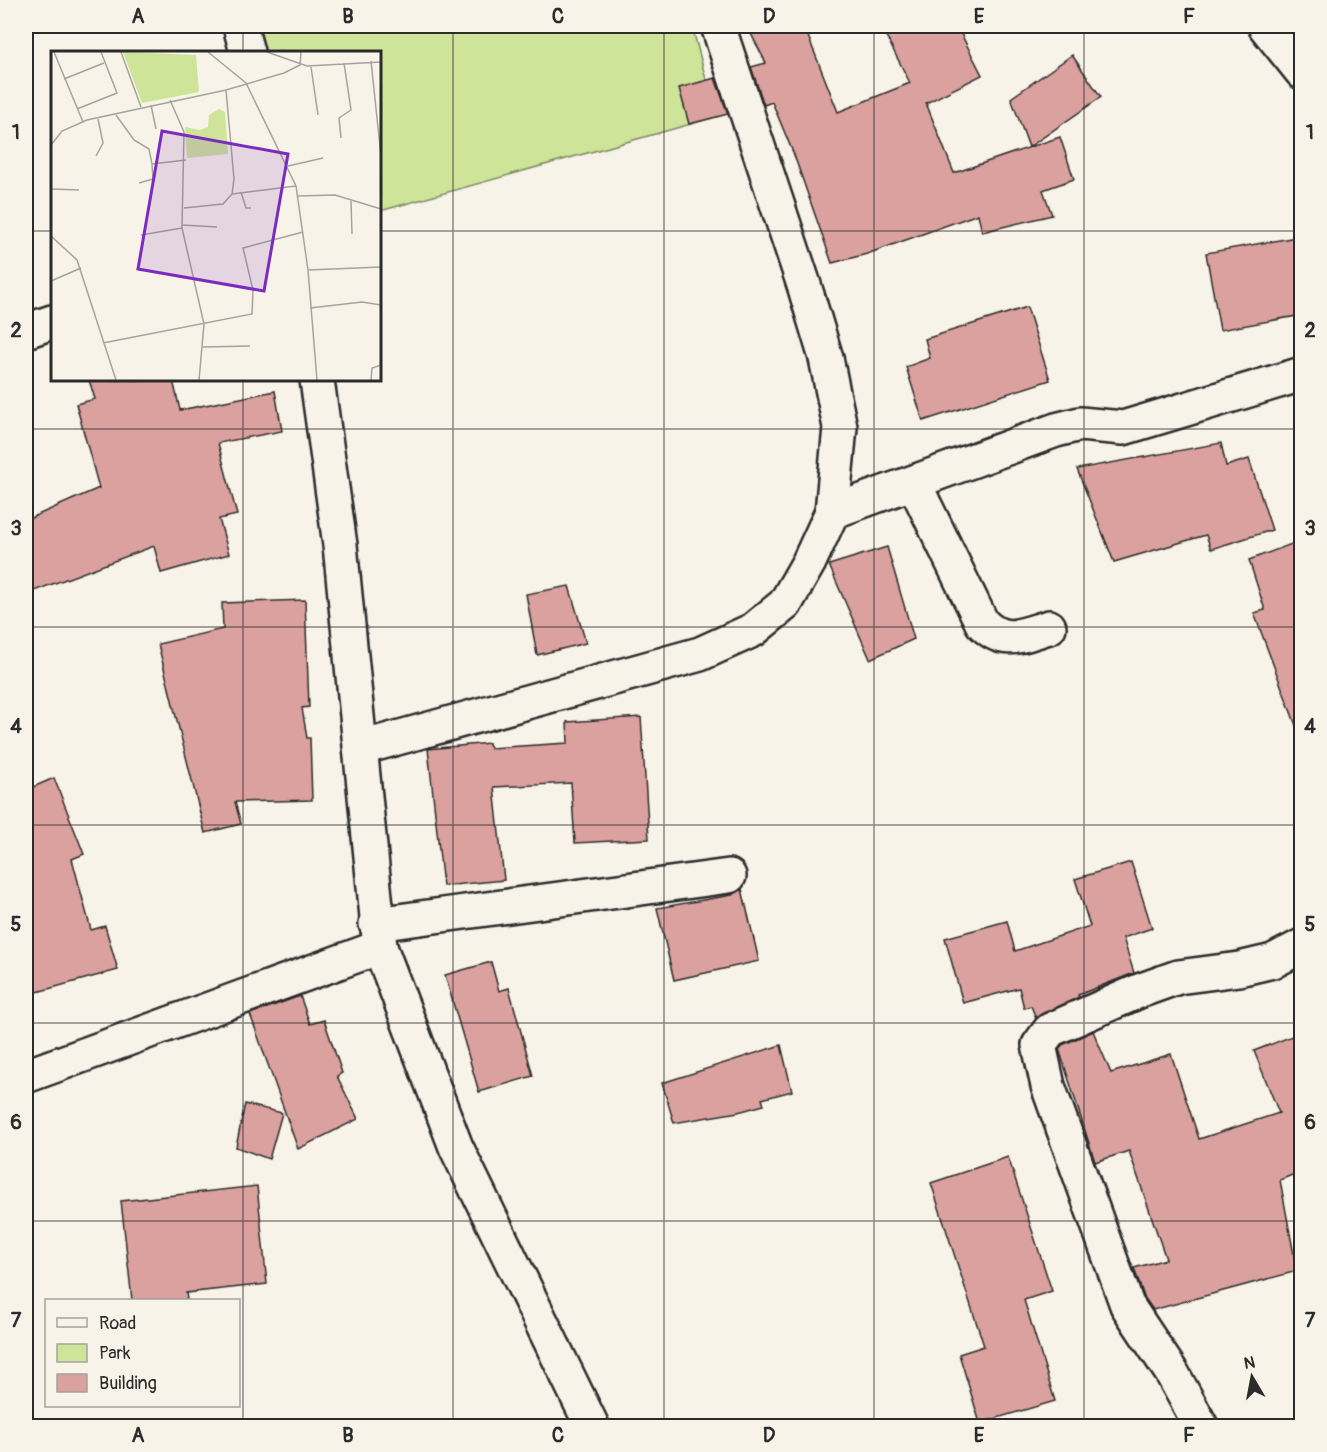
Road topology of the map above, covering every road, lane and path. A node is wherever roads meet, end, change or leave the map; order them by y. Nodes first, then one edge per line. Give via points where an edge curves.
1 (240, 26) edge
2 (718, 26) edge
3 (1265, 26) edge
4 (247, 51) edge
5 (1302, 72) edge
6 (51, 322) edge
7 (26, 331) edge
8 (1302, 374) edge
9 (317, 381) edge
10 (914, 483) junction
11 (832, 512) junction
12 (1049, 627) dead end
13 (361, 748) junction
14 (729, 876) dead end
15 (378, 936) junction
16 (1302, 946) edge
17 (26, 1076) edge
18 (592, 1426) edge
19 (1201, 1426) edge

1 - 4 street
2 - 11 street via 826,358 840,428
3 - 5 street
6 - 7 street
8 - 10 street via 1123,428 1080,424 1056,430
9 - 13 street via 340,545
10 - 11 street
10 - 12 street via 982,623 993,635 1011,638
11 - 13 street via 785,604 753,630 700,654
13 - 15 street
14 - 15 street
15 - 17 street
15 - 18 street via 456,1146
16 - 19 street via 1273,961 1178,977 1139,991 1050,1030 1039,1045 1048,1086 1127,1305

